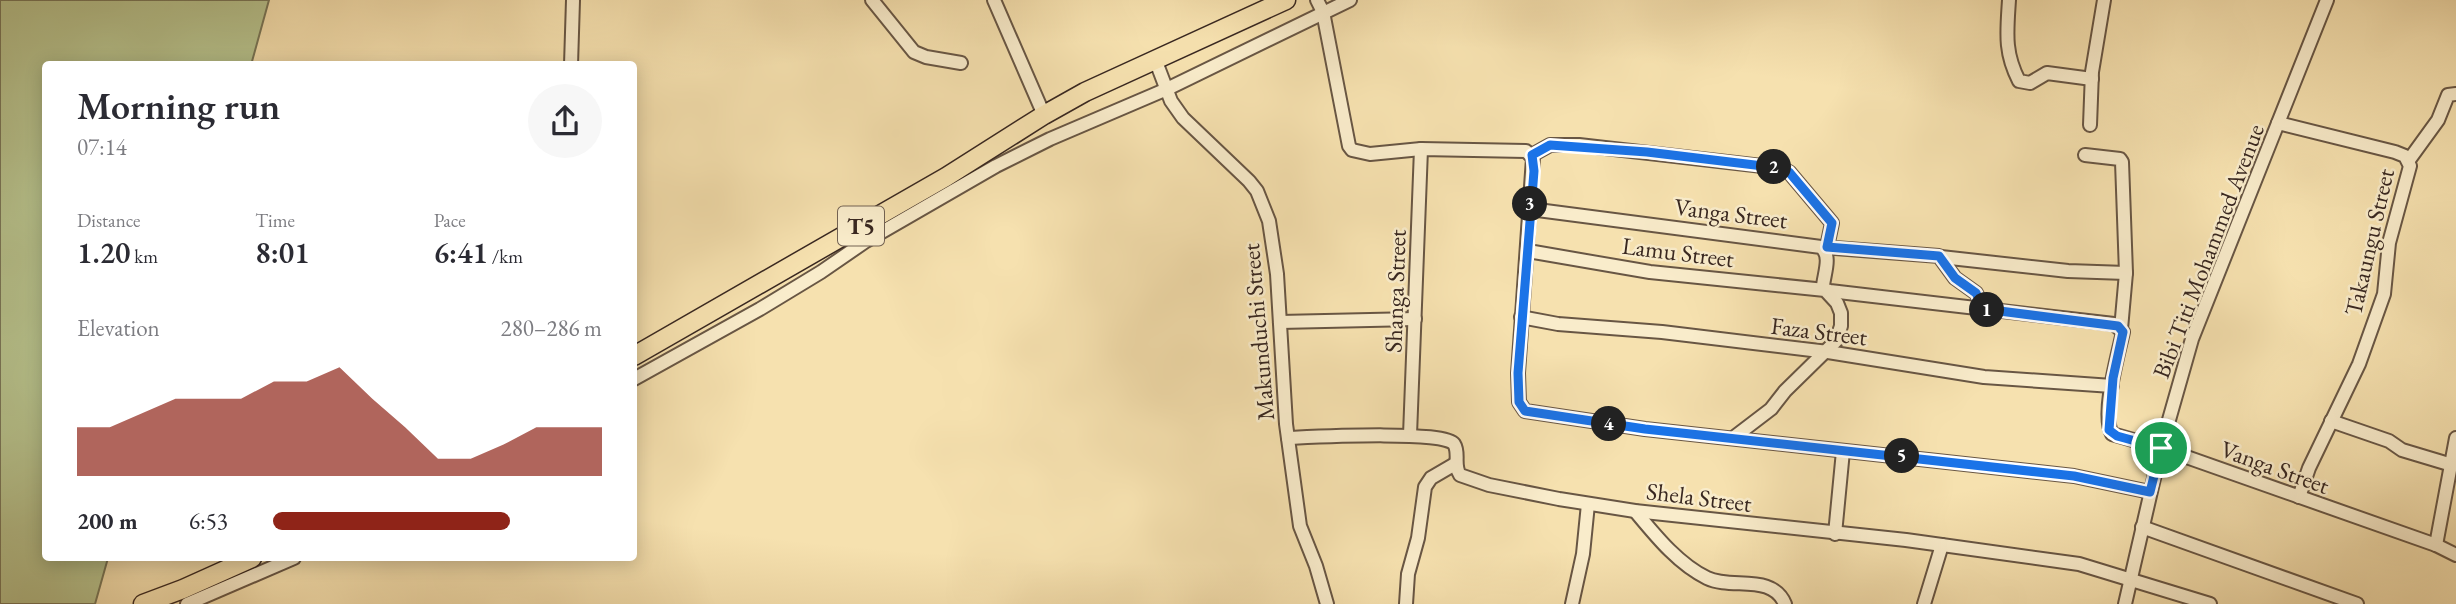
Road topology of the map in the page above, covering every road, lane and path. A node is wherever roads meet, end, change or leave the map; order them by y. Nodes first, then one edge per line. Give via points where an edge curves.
1 (573, 0) edge
2 (872, 0) edge
3 (994, 0) edge
4 (1286, 0) edge
5 (1317, 0) edge
6 (1350, 0) edge
7 (2009, 0) edge
8 (2104, 0) edge
9 (2327, 0) edge
10 (1323, 12) junction
11 (1155, 59) junction
12 (571, 61) edge
13 (961, 63) dead end
14 (2092, 79) junction
15 (1167, 89) junction
16 (2456, 94) edge
17 (1044, 115) junction
18 (2278, 123) junction
19 (2090, 125) dead end
20 (1421, 149) junction
21 (1532, 155) junction
22 (2085, 155) dead end
23 (2409, 160) junction
24 (1530, 209) junction
25 (1824, 247) junction
26 (1528, 251) junction
27 (1941, 257) junction
28 (2126, 273) junction
29 (1825, 290) junction
30 (1984, 309) junction
31 (1521, 317) junction
32 (1415, 319) junction
33 (1280, 322) junction
34 (2121, 329) junction
35 (1828, 352) junction
36 (637, 354) edge
37 (637, 377) edge
38 (2112, 386) junction
39 (2331, 421) junction
40 (1410, 435) junction
41 (1288, 438) junction
42 (1733, 438) junction
43 (2456, 438) edge
44 (2161, 448) junction
45 (1843, 451) junction
46 (1455, 464) junction
47 (2452, 465) junction
48 (2150, 492) junction
49 (2299, 497) junction
50 (1588, 504) junction
51 (1635, 511) junction
52 (2142, 527) junction
53 (1835, 534) junction
54 (1942, 545) junction
55 (2437, 545) junction
56 (2456, 555) edge
57 (245, 561) edge
58 (287, 561) edge
59 (2131, 578) junction
60 (143, 604) edge
61 (187, 604) edge
62 (1327, 604) edge
63 (1406, 604) edge
64 (1572, 604) edge
65 (1785, 604) edge
66 (1924, 604) edge
67 (2125, 604) edge
68 (2210, 604) edge
69 (2357, 604) edge

1 - 12 street
2 - 13 street via 914,52
3 - 17 street
4 - 11 highway, T5
5 - 10 street
6 - 10 street
7 - 14 street via 2007,49 2019,81 2030,83 2047,73
8 - 14 street
9 - 18 street, Bibi Titi Mohammed Avenue
10 - 15 street
10 - 20 street via 1350,148 1370,154
11 - 15 street, Makunduchi Street
11 - 17 highway, T5
14 - 19 street
15 - 33 street, Makunduchi Street via 1182,118 1257,191 1269,221
15 - 37 street via 996,166 866,240 760,309
16 - 23 street via 2448,95 2438,120
17 - 36 highway, T5 via 946,177
18 - 23 street, Takaungu Street via 2395,152
18 - 44 street, Bibi Titi Mohammed Avenue via 2192,340
20 - 21 street via 1525,151
20 - 32 street, Shanga Street
21 - 24 street
21 - 25 street via 1550,145 1579,145 1780,168 1789,172 1832,223
22 - 28 street, Vanga Street via 2121,160
23 - 39 street, Takaungu Street via 2389,243 2384,294 2359,364
24 - 25 street, Vanga Street
24 - 26 street
25 - 27 street, Vanga Street
25 - 29 street via 1828,257
26 - 29 street, Lamu Street via 1650,272
26 - 31 street
27 - 28 street, Vanga Street
27 - 30 street via 1955,278 1976,293
28 - 34 street, Vanga Street
29 - 30 street
29 - 35 street via 1837,303 1842,321
30 - 34 street via 2114,324
31 - 35 street, Faza Street
31 - 42 street via 1519,402 1525,411
32 - 33 street
32 - 40 street, Shanga Street
33 - 41 street, Makunduchi Street
34 - 38 street, Vanga Street
35 - 38 street, Faza Street via 1984,377
35 - 42 street via 1770,410
38 - 44 street, Vanga Street via 2108,424 2112,434
39 - 47 street
39 - 49 street, Takaungu Street
40 - 41 street, Shela Street
40 - 46 street, Shela Street via 1453,443
41 - 62 street, Makunduchi Street via 1300,526
42 - 45 street
43 - 47 street
44 - 48 street, Bibi Titi Mohammed Avenue
44 - 49 street, Vanga Street
45 - 48 street via 2074,476
45 - 53 street
46 - 50 street, Shela Street via 1460,475 1469,479
46 - 63 street via 1425,486
47 - 55 street
48 - 52 street, Bibi Titi Mohammed Avenue
49 - 55 street, Vanga Street
50 - 51 street, Shela Street
50 - 64 street
51 - 53 street, Shela Street
51 - 65 street via 1666,546 1707,578 1763,585 1773,589
52 - 59 street, Bibi Titi Mohammed Avenue
52 - 69 street
53 - 54 street, Shela Street
54 - 59 street, Shela Street via 2080,564
54 - 66 street
55 - 56 street, Vanga Street
57 - 60 highway
58 - 61 street
59 - 67 street, Bibi Titi Mohammed Avenue
59 - 68 street, Shela Street

